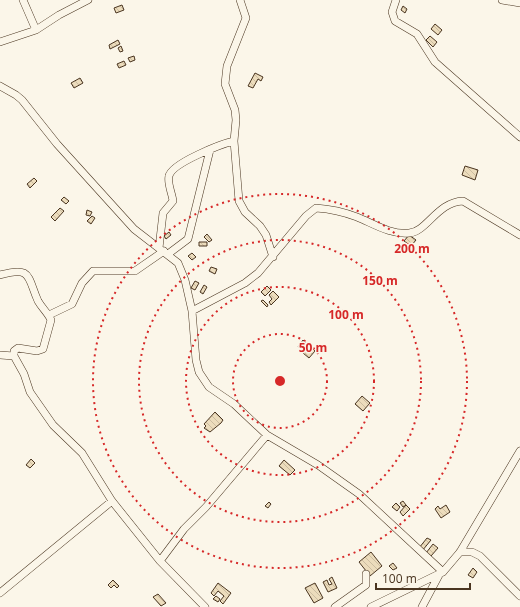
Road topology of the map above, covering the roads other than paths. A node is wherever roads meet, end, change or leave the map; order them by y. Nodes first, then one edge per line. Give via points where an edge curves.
1 (23, 0) edge
2 (88, 0) edge
3 (240, 0) edge
4 (396, 0) edge
5 (502, 0) edge
6 (520, 3) edge
7 (36, 30) junction
8 (0, 42) edge
9 (0, 86) edge
10 (520, 137) edge
11 (234, 141) junction
12 (210, 150) junction
13 (520, 235) edge
14 (163, 251) junction
15 (273, 257) junction
16 (0, 275) edge
17 (192, 311) junction
18 (49, 315) junction
19 (0, 355) edge
20 (14, 356) junction
21 (267, 435) junction
22 (520, 451) edge
23 (112, 501) junction
24 (467, 539) junction
25 (460, 552) junction
26 (472, 552) junction
27 (160, 560) junction
28 (366, 574) dead end
29 (441, 574) junction
30 (0, 593) edge
31 (520, 596) edge
32 (205, 607) edge
33 (335, 607) edge
34 (371, 607) edge
35 (422, 607) edge

1 - 7 street
2 - 7 street
3 - 11 street via 246,18 227,66 225,84 235,110
4 - 10 street via 392,12 395,21 417,34 435,62
5 - 6 street
7 - 8 street
9 - 14 street via 19,98 118,213 143,238
11 - 12 street
11 - 15 street via 241,207 266,235
12 - 14 street via 188,239 185,243
12 - 14 street via 176,167 169,174 173,201 163,213
13 - 15 street via 463,201 456,201 442,208 417,231 410,234 397,233 356,216 316,208 306,216
14 - 17 street via 181,269
14 - 18 street via 135,271 93,271 82,283 68,308
15 - 17 street via 245,283
16 - 18 street via 24,272 39,302
17 - 21 street via 196,360 203,380 216,394 243,412
18 - 20 street via 51,325 43,349 37,351 18,348 14,351
19 - 20 street
20 - 23 street via 30,392 53,425 90,463
21 - 27 street
21 - 29 street via 359,494
22 - 24 street
23 - 27 street
23 - 30 street
24 - 25 street
24 - 26 street
25 - 26 street
25 - 29 street
26 - 31 street via 490,564
27 - 32 street
28 - 33 street via 366,585
29 - 34 street
29 - 35 street

